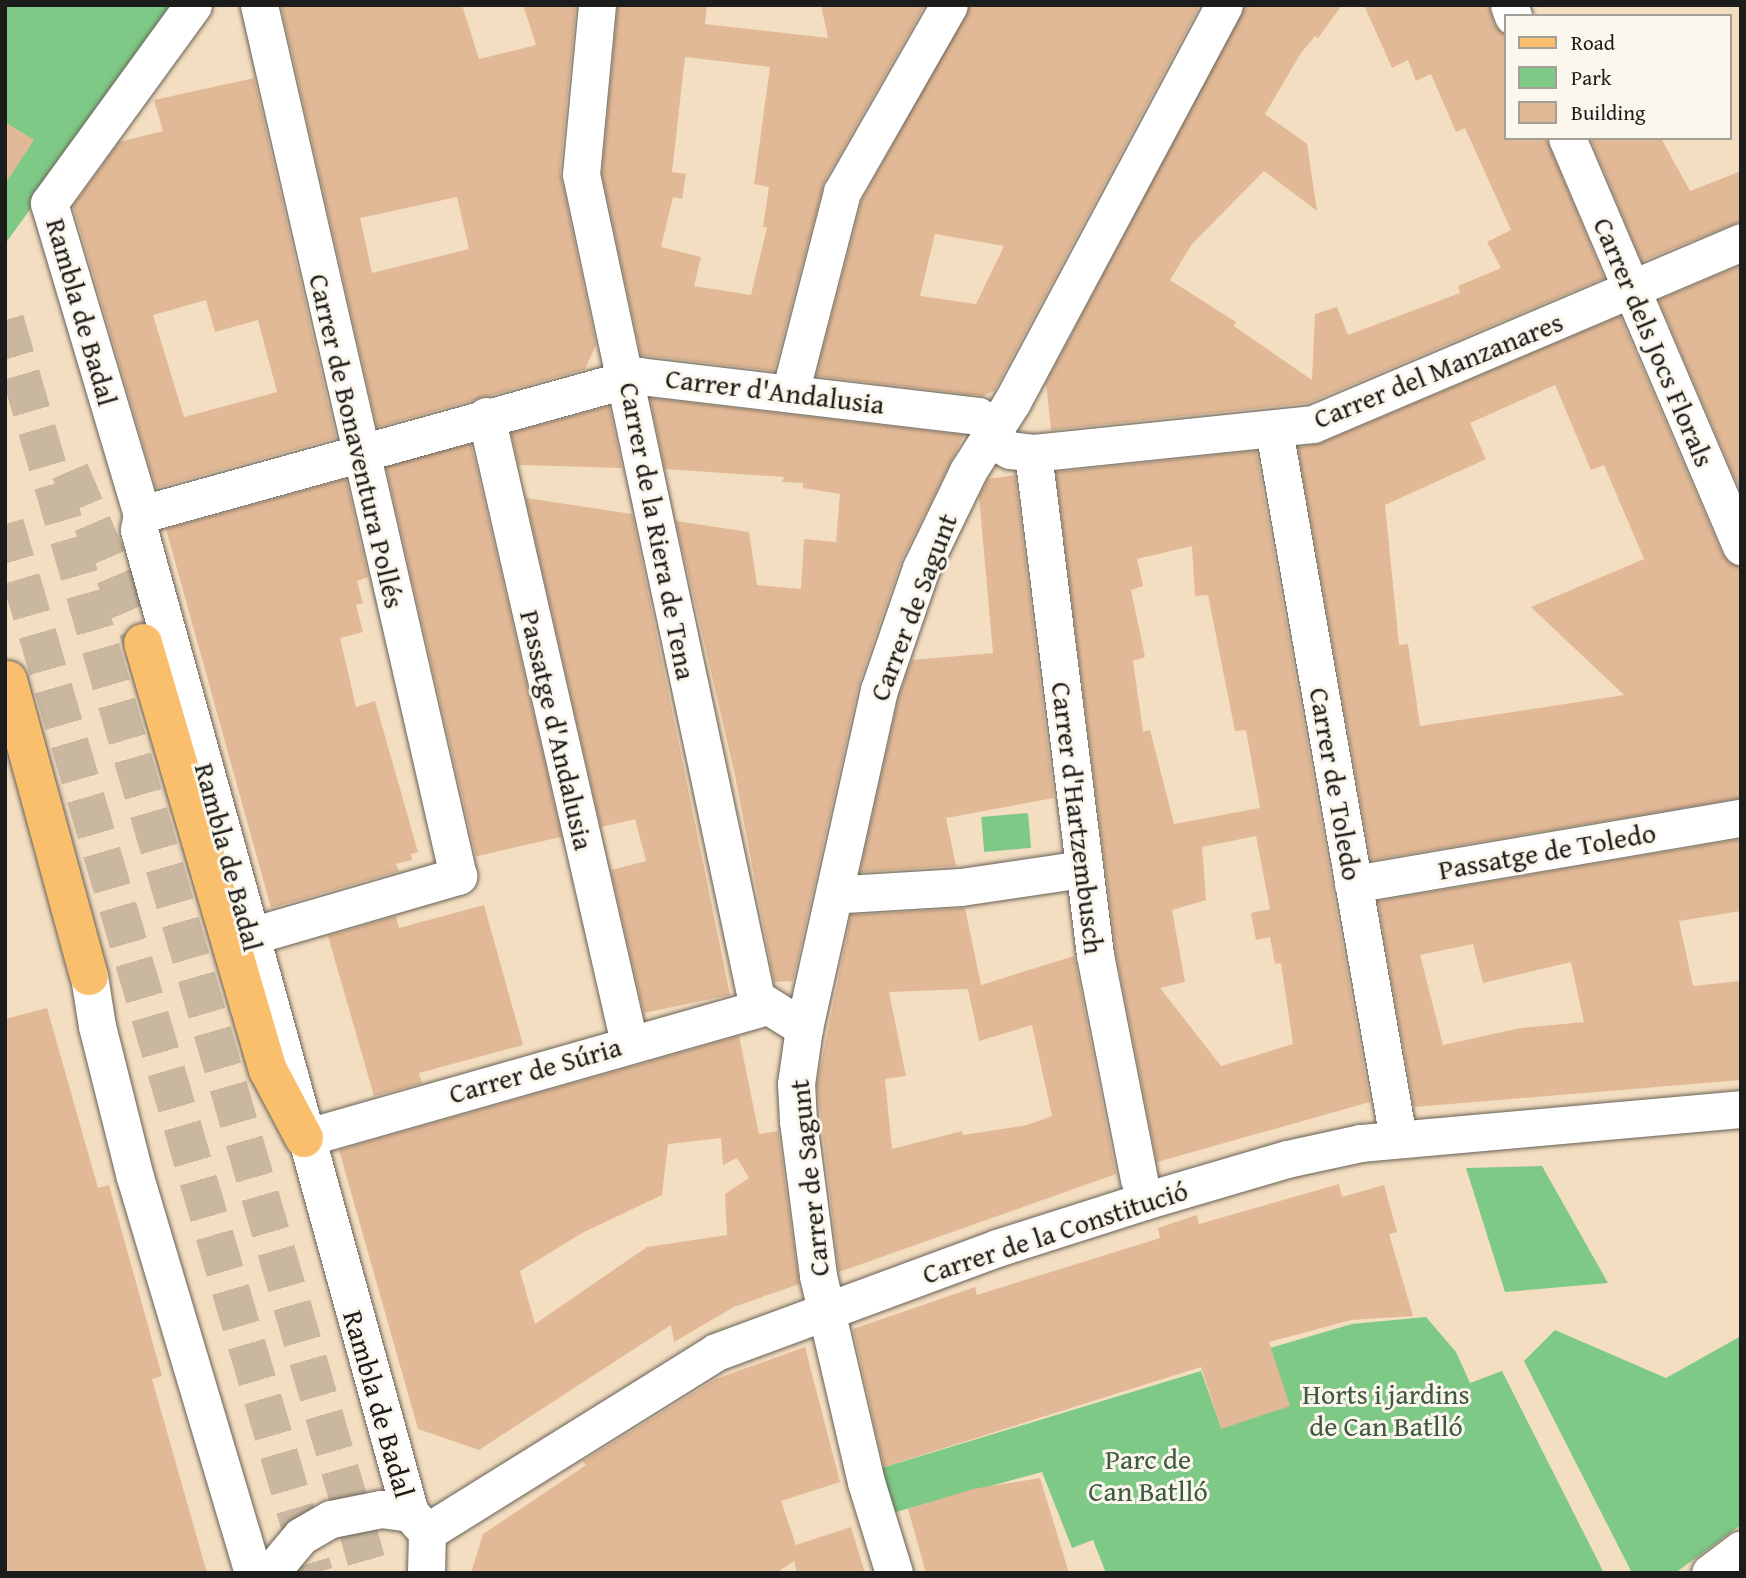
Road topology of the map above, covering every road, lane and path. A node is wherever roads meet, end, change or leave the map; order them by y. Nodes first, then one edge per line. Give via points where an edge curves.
1 (193, 5) edge
2 (259, 5) edge
3 (597, 5) edge
4 (949, 5) edge
5 (1224, 5) edge
6 (1568, 140) edge
7 (1741, 242) edge
8 (1632, 289) junction
9 (628, 379) junction
10 (790, 393) junction
11 (486, 416) junction
12 (1274, 430) junction
13 (990, 439) junction
14 (1033, 453) junction
15 (359, 456) junction
16 (142, 514) junction
17 (1741, 546) edge
18 (143, 643) tunnel mouth
19 (8, 680) dead end
20 (1741, 818) edge
21 (1083, 869) junction
22 (1353, 884) junction
23 (845, 894) dead end
24 (251, 936) junction
25 (89, 976) joint
26 (766, 1006) junction
27 (804, 1028) junction
28 (629, 1043) junction
29 (1741, 1109) edge
30 (304, 1138) junction
31 (1398, 1138) junction
32 (1139, 1180) dead end
33 (824, 1309) junction
34 (418, 1522) junction
35 (1741, 1550) edge
36 (253, 1573) edge
37 (270, 1573) edge
38 (426, 1573) edge
39 (894, 1573) edge
40 (1710, 1573) edge

1 - 16 street, Rambla de Badal via 49,203
2 - 15 street, Carrer de Bonaventura Pollés
3 - 9 street, Carrer de la Riera de Tena via 581,174
4 - 10 street via 842,192
5 - 13 street, Carrer de Sagunt
6 - 8 street, Carrer dels Jocs Florals
7 - 8 street, Carrer del Manzanares
8 - 12 street, Carrer del Manzanares via 1313,424
8 - 17 street, Carrer dels Jocs Florals
9 - 10 street, Carrer d'Andalusia via 652,376
9 - 11 street, Carrer d'Andalusia
9 - 26 street, Carrer de la Riera de Tena via 756,998
10 - 13 street, Carrer d'Andalusia via 978,416 987,424
11 - 15 street, Carrer d'Andalusia
11 - 28 street, Passatge d'Andalusia
12 - 14 street, Carrer del Manzanares
12 - 22 street, Carrer de Toledo
13 - 14 street, Carrer del Manzanares via 1010,450
13 - 27 street, Carrer de Sagunt via 968,471 921,568 878,690
14 - 21 street, Carrer d'Hartzembusch
15 - 16 street, Carrer d'Andalusia
15 - 24 street, Carrer de Bonaventura Pollés via 458,876
16 - 24 street, Rambla de Badal via 139,530
18 - 30 main road via 268,1070
19 - 25 main road
20 - 22 street, Passatge de Toledo
21 - 23 street via 961,887
21 - 32 street, Carrer d'Hartzembusch
22 - 31 street, Carrer de Toledo
24 - 30 street, Rambla de Badal via 299,1104
25 - 36 street via 135,1177
26 - 27 street
26 - 28 street, Carrer de Súria
27 - 33 street, Carrer de Sagunt via 798,1061 798,1121
28 - 30 street, Carrer de Súria
29 - 31 street, Carrer de la Constitució
30 - 34 street, Rambla de Badal
31 - 33 street, Carrer de la Constitució via 1287,1159 1144,1201
33 - 34 street, Carrer de la Constitució via 716,1352
33 - 39 street, Carrer de Sagunt via 866,1482
34 - 37 street, Rambla de Badal via 381,1509 331,1519 301,1536
34 - 38 street, Rambla de Badal
35 - 40 street

